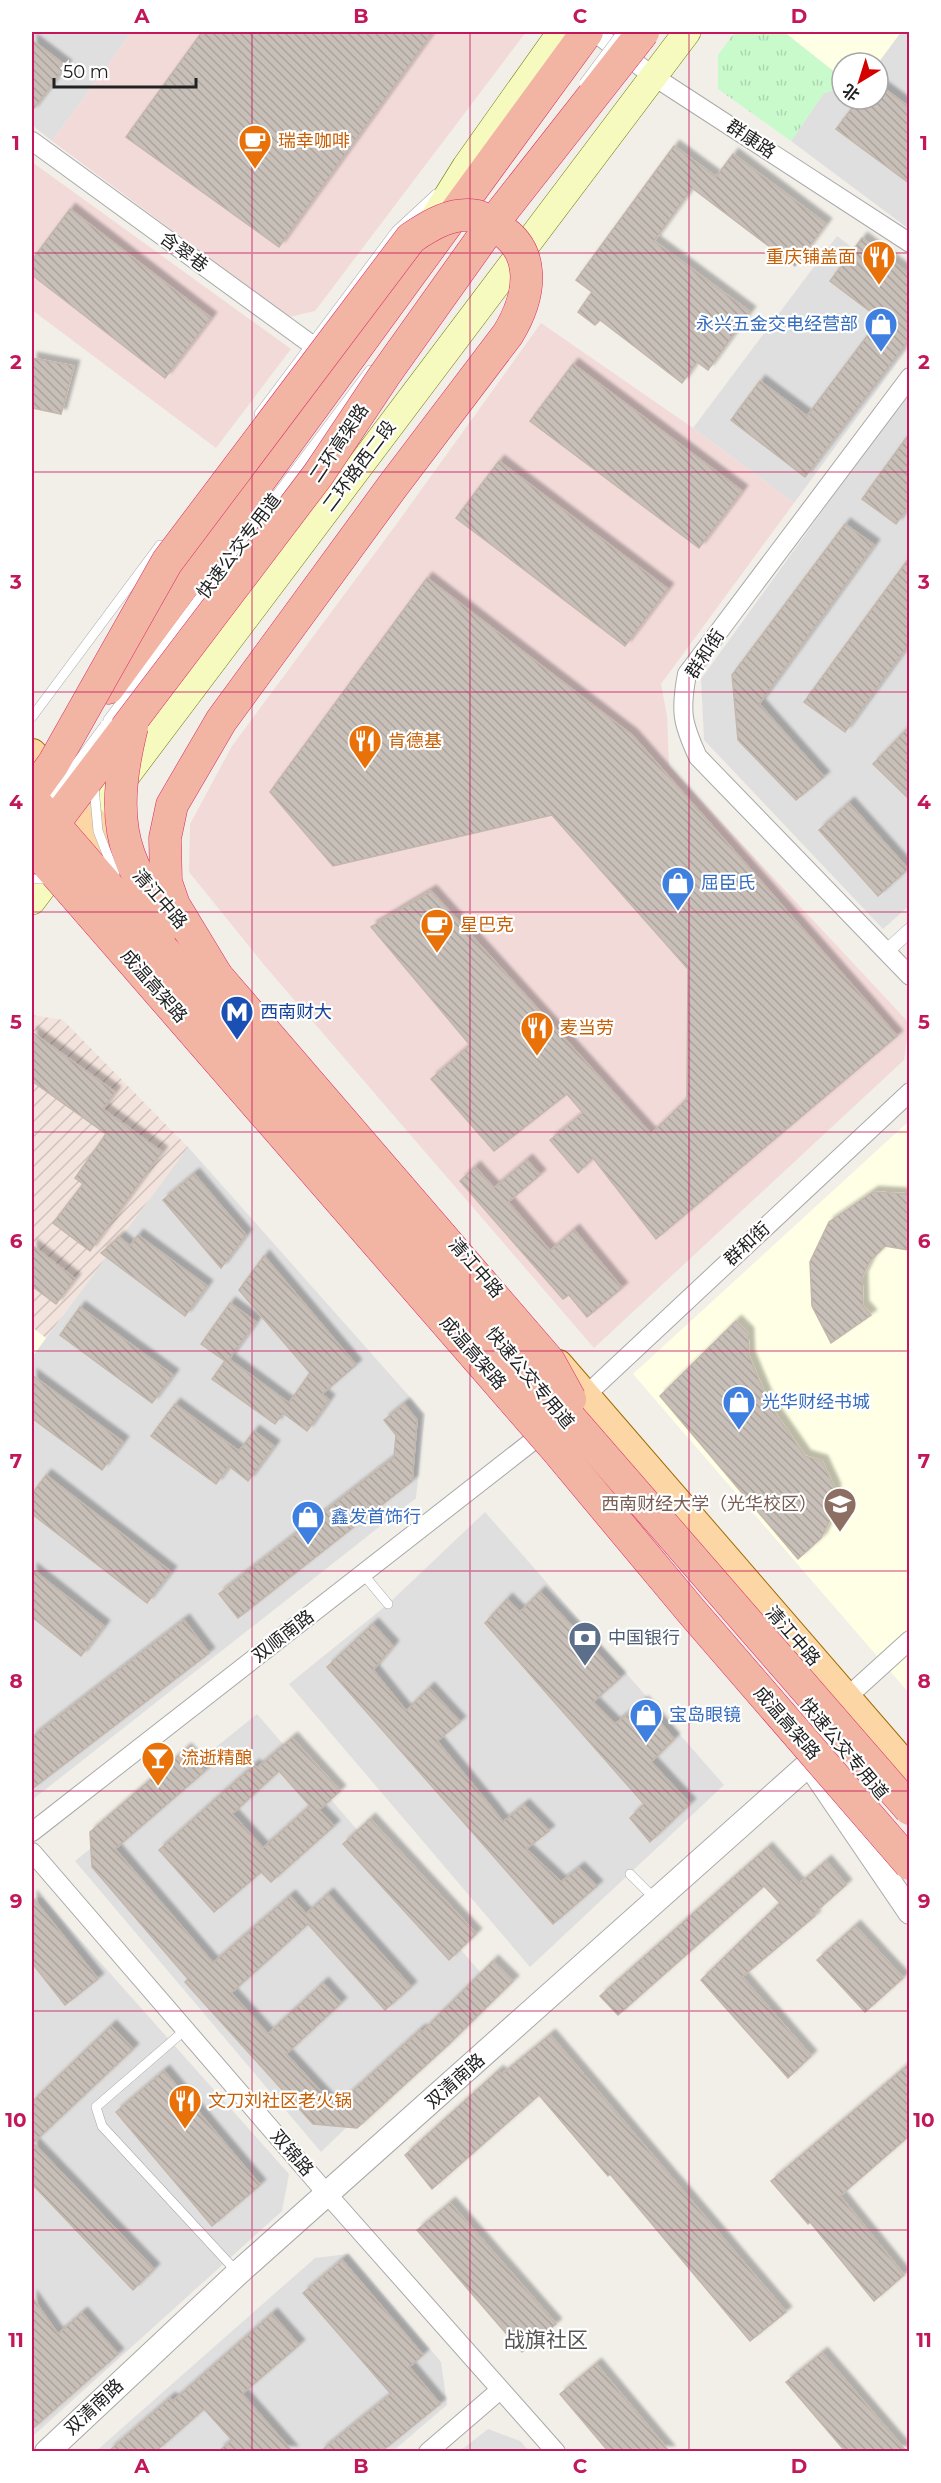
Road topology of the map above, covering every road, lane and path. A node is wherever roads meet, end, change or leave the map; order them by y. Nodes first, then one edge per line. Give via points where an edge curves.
1 (561, 32) edge
2 (587, 32) edge
3 (594, 32) edge
4 (622, 32) edge
5 (643, 32) edge
6 (687, 32) edge
7 (653, 76) junction
8 (580, 87) dead end
9 (32, 141) edge
10 (466, 166) junction
11 (491, 207) dead end
12 (477, 226) dead end
13 (909, 243) edge
14 (311, 345) junction
15 (378, 359) dead end
16 (336, 363) junction
17 (909, 377) edge
18 (254, 421) dead end
19 (168, 536) dead end
20 (32, 717) edge
21 (122, 719) junction
22 (38, 771) edge
23 (32, 799) edge
24 (93, 820) junction
25 (32, 823) edge
26 (32, 846) edge
27 (36, 866) edge
28 (81, 884) dead end
29 (99, 891) dead end
30 (32, 901) edge
31 (151, 930) junction
32 (909, 930) edge
33 (886, 951) junction
34 (217, 976) junction
35 (909, 976) edge
36 (909, 1092) edge
37 (585, 1396) junction
38 (534, 1440) junction
39 (605, 1459) junction
40 (363, 1574) junction
41 (388, 1604) dead end
42 (909, 1640) edge
43 (846, 1698) junction
44 (837, 1742) dead end
45 (809, 1764) junction
46 (909, 1772) edge
47 (909, 1809) edge
48 (873, 1823) junction
49 (32, 1832) edge
50 (32, 1852) edge
51 (909, 1864) edge
52 (909, 1872) edge
53 (630, 1874) dead end
54 (909, 1879) edge
55 (657, 1901) junction
56 (909, 1912) edge
57 (185, 2030) junction
58 (328, 2194) junction
59 (238, 2273) junction
60 (500, 2390) junction
61 (47, 2451) edge
62 (428, 2451) edge
63 (556, 2451) edge

1 - 10 main road
2 - 22 highway, bridge
3 - 7 street, 群康路
4 - 8 lane, bridge
5 - 21 highway, 二环高架路, bridge via 490,227 318,475
6 - 7 main road, 二环路西二段
7 - 13 street, 群康路
7 - 24 main road, 二环路西二段
9 - 14 street, 含翠巷
10 - 14 lane via 396,231
10 - 16 main road via 390,290
11 - 12 lane
14 - 16 street, 含翠巷
14 - 18 lane
15 - 21 lane, 快速公交专用道
16 - 22 main road
17 - 33 street, 群和街 via 687,674 682,702 684,728 698,757
19 - 20 lane
21 - 25 lane, 快速公交专用道, bridge
21 - 27 highway, 二环高架路, bridge
21 - 31 lane, 快速公交专用道, bridge via 94,777 98,831 125,892
21 - 34 highway, bridge via 124,761 119,802 127,851 144,887
22 - 24 main road, 清江中路
22 - 34 highway, bridge via 167,562 411,238 433,224 477,216 512,238 522,253 527,276 521,314 221,721 172,805 165,838 166,882 174,905
23 - 39 highway, 成温高架路, bridge
24 - 27 main road, 二环路西二段
24 - 37 main road, 清江中路
26 - 48 highway, 成温高架路, bridge via 556,1449
27 - 28 lane, bridge
27 - 30 main road, 二环路西二段
27 - 38 main road
29 - 31 lane, 快速公交专用道, bridge
31 - 44 lane, 快速公交专用道, bridge
32 - 33 street
33 - 35 street, 群和街
34 - 39 highway, bridge via 549,1361
36 - 37 street, 群和街
37 - 43 main road, 清江中路
38 - 40 street, 双顺南路
38 - 45 main road
39 - 47 highway, 成温高架路, bridge
40 - 41 lane
40 - 49 street, 双顺南路
42 - 43 street
43 - 45 street, 双清南路
43 - 46 main road, 清江中路
45 - 54 main road
45 - 55 street, 双清南路
45 - 56 street
48 - 51 highway, 成温高架路, bridge
48 - 52 highway, bridge
50 - 57 street, 双锦路
53 - 55 lane
55 - 58 street, 双清南路
57 - 58 street, 双锦路
57 - 59 lane via 96,2107 102,2126
58 - 59 street, 双清南路
58 - 60 street, 双锦路
59 - 61 street, 双清南路
60 - 62 street
60 - 63 street, 双锦路

